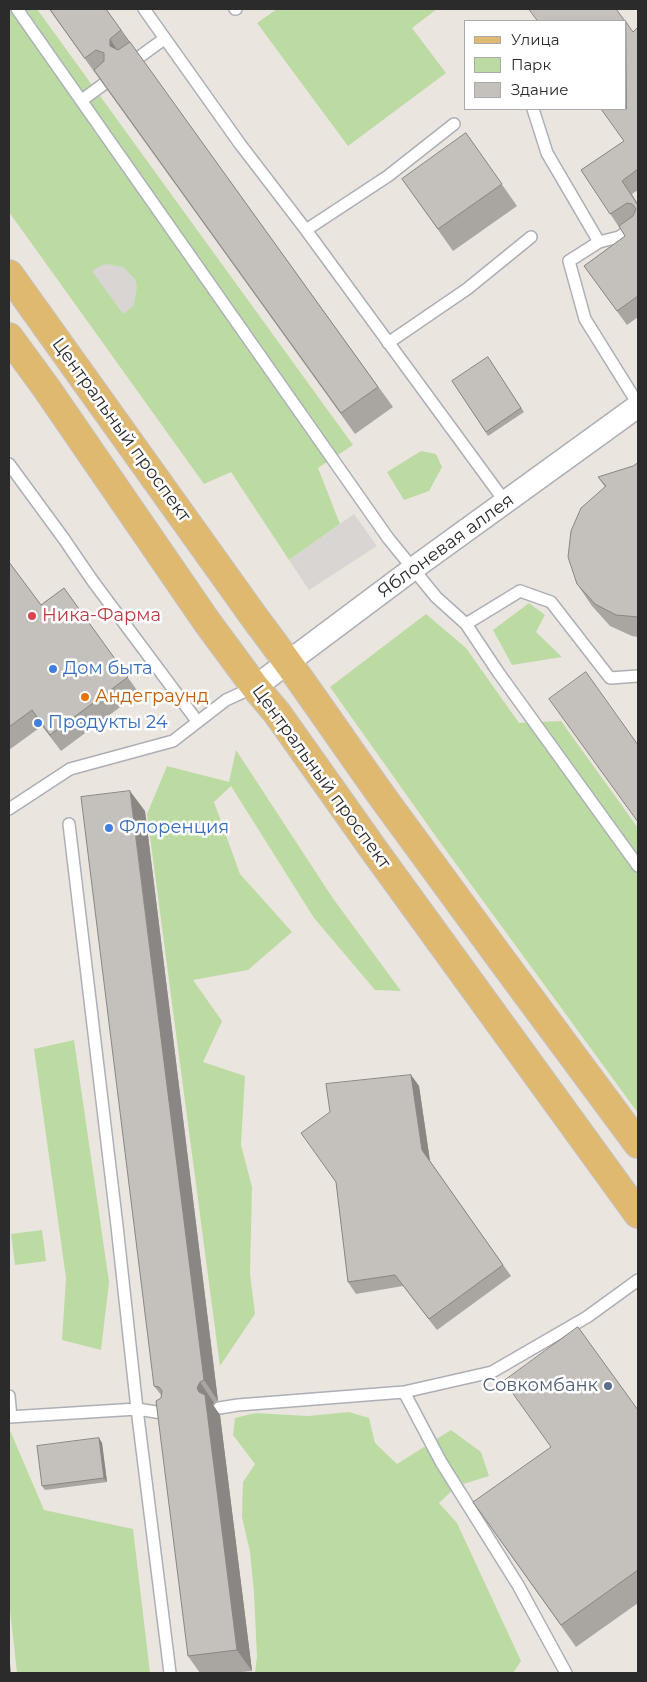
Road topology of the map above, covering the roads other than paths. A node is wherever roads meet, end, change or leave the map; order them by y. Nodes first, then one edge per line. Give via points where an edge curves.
1 (17, 9) edge
2 (144, 9) edge
3 (164, 39) junction
4 (131, 63) edge
5 (112, 78) edge
6 (82, 100) junction
7 (533, 110) edge
8 (454, 124) dead end
9 (638, 224) edge
10 (306, 230) junction
11 (531, 237) dead end
12 (599, 242) junction
13 (9, 274) edge
14 (9, 337) edge
15 (388, 343) junction
16 (78, 371) junction
17 (47, 389) junction
18 (638, 405) edge
19 (9, 464) edge
20 (506, 502) junction
21 (414, 568) junction
22 (466, 624) junction
23 (288, 662) junction
24 (638, 676) edge
25 (255, 687) junction
26 (198, 721) junction
27 (9, 809) edge
28 (69, 824) dead end
29 (638, 866) edge
30 (434, 868) junction
31 (403, 890) junction
32 (638, 1144) edge
33 (638, 1214) edge
34 (638, 1280) edge
35 (404, 1392) junction
36 (9, 1396) edge
37 (219, 1408) dead end
38 (136, 1409) junction
39 (170, 1414) edge
40 (10, 1417) edge
41 (170, 1673) edge
42 (566, 1673) edge

1 - 6 lane
2 - 3 lane
3 - 4 lane
3 - 10 lane
5 - 6 lane
6 - 21 lane via 388,538
7 - 12 lane via 547,153
8 - 10 lane via 388,176
9 - 12 lane via 619,237
10 - 15 lane
11 - 15 lane via 467,289
12 - 18 lane via 569,261 585,319
13 - 16 main road, Центральный проспект
14 - 17 main road, Центральный проспект
15 - 20 lane
16 - 17 main road via 86,394 79,404 62,404
16 - 23 main road, Центральный проспект
17 - 25 main road, Центральный проспект
18 - 20 street, Яблоневая аллея
19 - 26 lane
20 - 21 street, Яблоневая аллея
21 - 22 lane via 436,597
21 - 23 street, Яблоневая аллея
22 - 24 lane via 520,591 551,602 610,678
22 - 29 lane
23 - 25 street, Яблоневая аллея
23 - 30 main road, Центральный проспект
25 - 26 lane via 226,700
25 - 31 main road, Центральный проспект
26 - 27 lane via 173,741 70,769
28 - 38 lane
30 - 31 main road via 412,860 400,871
30 - 32 main road, Центральный проспект
31 - 33 main road, Центральный проспект
34 - 35 lane via 587,1317 492,1372
35 - 37 lane
35 - 42 lane via 440,1462 518,1585
36 - 40 lane
38 - 39 lane
38 - 40 lane
38 - 41 lane

